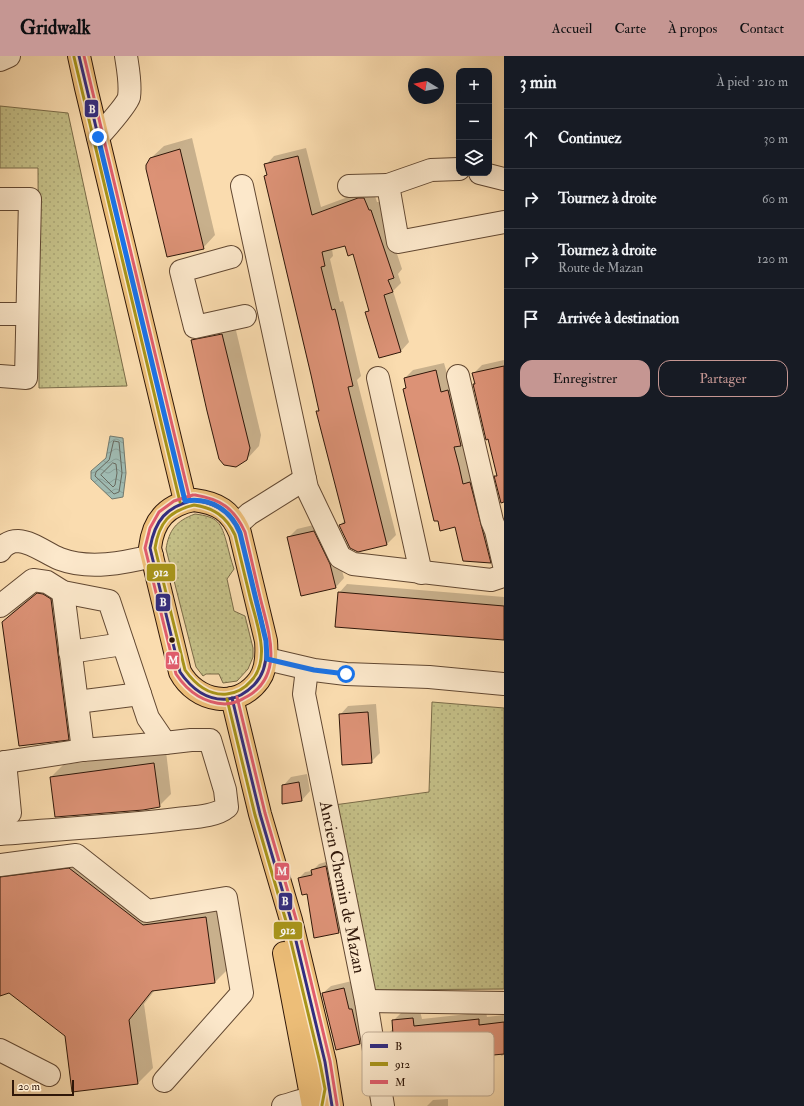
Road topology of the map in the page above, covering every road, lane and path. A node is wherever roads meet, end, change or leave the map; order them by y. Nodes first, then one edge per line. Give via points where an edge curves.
1 (9, 56) edge
2 (80, 56) edge
3 (126, 56) edge
4 (0, 60) edge
5 (98, 137) junction
6 (456, 169) edge
7 (492, 176) edge
8 (504, 179) edge
9 (388, 185) junction
10 (242, 186) dead end
11 (349, 186) dead end
12 (0, 199) edge
13 (504, 222) edge
14 (231, 257) dead end
15 (0, 314) edge
16 (27, 314) junction
17 (244, 316) dead end
18 (0, 376) edge
19 (458, 376) dead end
20 (378, 378) dead end
21 (305, 479) junction
22 (185, 501) junction
23 (237, 525) junction
24 (3, 542) edge
25 (152, 556) junction
26 (504, 564) edge
27 (420, 573) junction
28 (504, 573) edge
29 (63, 592) junction
30 (0, 606) edge
31 (123, 644) junction
32 (70, 652) junction
33 (267, 659) junction
34 (307, 669) junction
35 (504, 684) edge
36 (140, 694) junction
37 (232, 698) junction
38 (77, 702) junction
39 (165, 743) junction
40 (83, 750) junction
41 (2, 762) edge
42 (0, 814) edge
43 (0, 834) edge
44 (0, 865) edge
45 (366, 1001) junction
46 (504, 1003) edge
47 (371, 1032) edge
48 (0, 1050) edge
49 (49, 1075) dead end
50 (164, 1081) dead end
51 (381, 1096) edge
52 (323, 1102) edge
53 (283, 1106) edge
54 (383, 1106) edge

1 - 4 street
2 - 5 main road
3 - 5 street via 129,99
5 - 22 main road
6 - 9 street via 431,170
7 - 8 street
9 - 11 street
9 - 13 street via 398,242
10 - 21 street
12 - 16 street via 30,199
14 - 17 street via 181,271 195,327
15 - 16 street
16 - 18 street via 26,378
19 - 26 street
20 - 27 street
21 - 23 street via 249,514
21 - 27 street via 340,557 353,564
22 - 23 main road via 204,501 219,506
22 - 25 main road via 166,511 159,520 151,539
23 - 33 main road via 266,641
24 - 25 street via 19,541 62,560 84,564 125,563
25 - 37 main road via 182,676 191,687 207,697
27 - 28 street via 491,580
29 - 30 street via 47,582 33,580
29 - 31 street via 109,601
29 - 32 street
31 - 32 street
31 - 36 street
32 - 38 street
33 - 34 street
33 - 37 main road via 260,680 253,687
34 - 35 street via 346,674 429,677
34 - 45 street, Ancien Chemin de Mazan via 304,694
36 - 38 street
36 - 39 street via 148,718
37 - 52 main road via 260,814 278,923
38 - 40 street
39 - 40 street
39 - 43 street via 210,740 228,807 222,812 150,822
40 - 41 street
41 - 42 street via 10,813
44 - 50 street via 76,855 147,911 226,898 242,993
45 - 46 street
45 - 47 street, Ancien Chemin de Mazan
48 - 49 street
51 - 54 street, Ancien Chemin de Mazan
52 - 53 street

